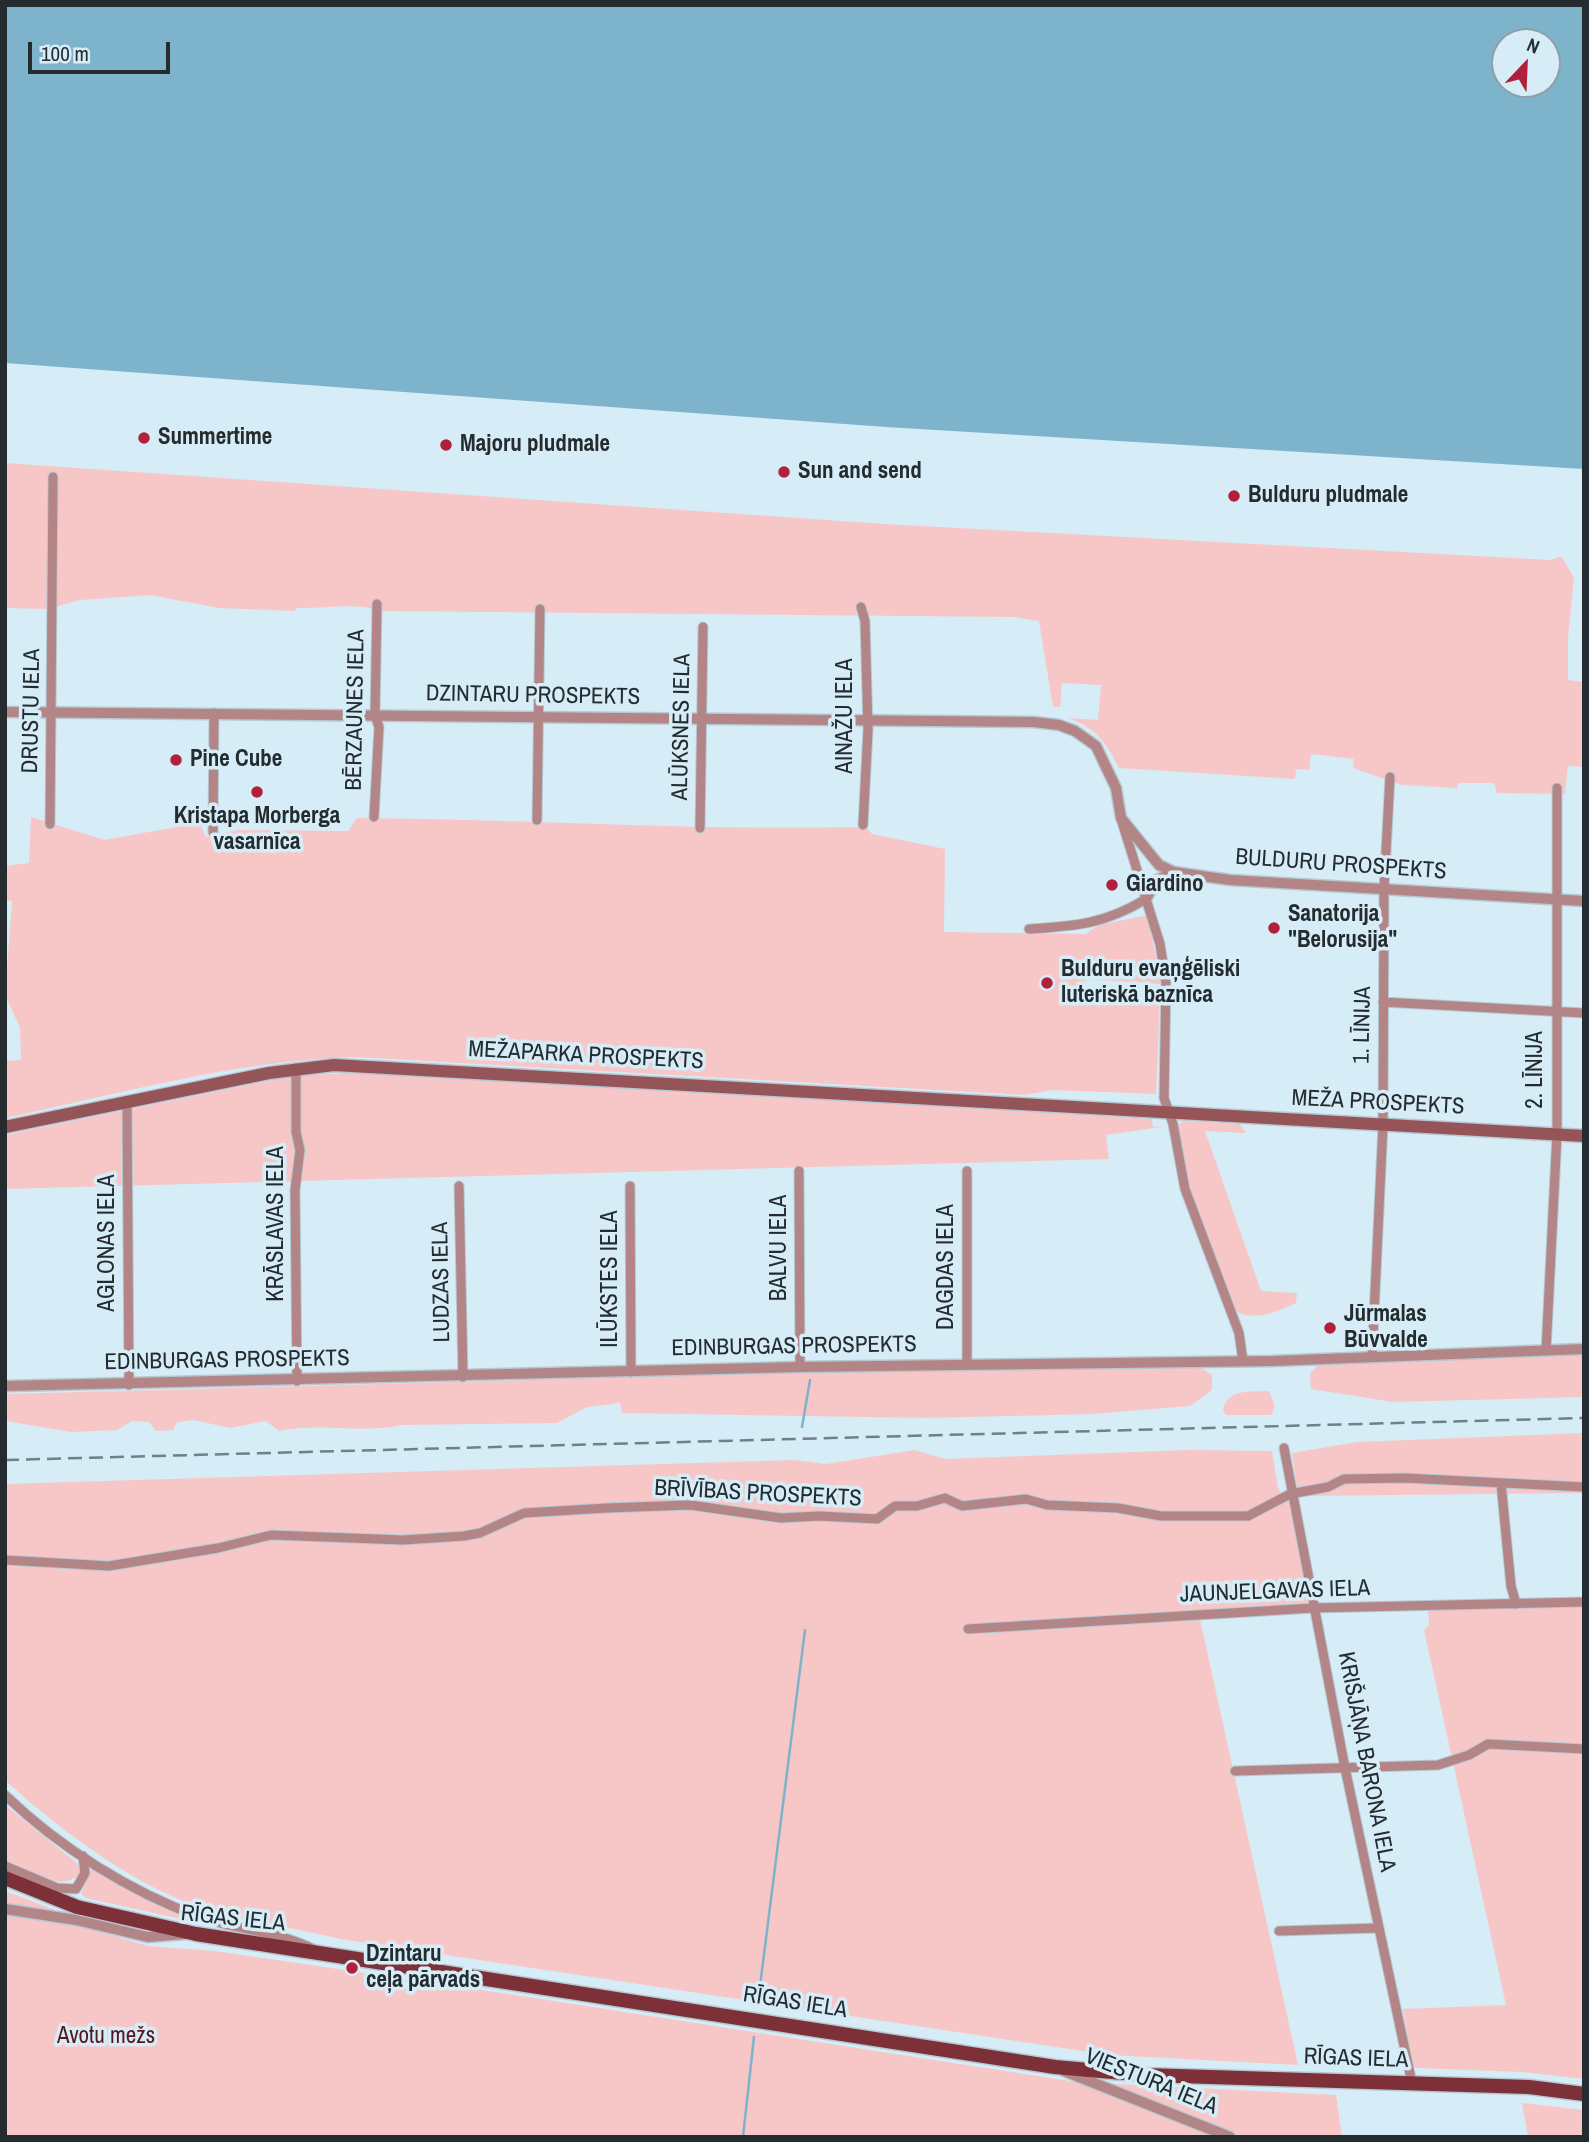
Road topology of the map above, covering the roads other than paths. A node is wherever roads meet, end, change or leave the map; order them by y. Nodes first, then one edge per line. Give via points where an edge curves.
1 (53, 477) dead end
2 (377, 604) dead end
3 (861, 607) dead end
4 (540, 609) dead end
5 (703, 627) dead end
6 (5, 712) edge
7 (51, 712) junction
8 (214, 713) junction
9 (375, 715) junction
10 (539, 717) junction
11 (702, 719) junction
12 (866, 719) junction
13 (1390, 777) dead end
14 (1557, 789) dead end
15 (374, 817) dead end
16 (1121, 818) junction
17 (537, 820) dead end
18 (50, 824) dead end
19 (863, 825) dead end
20 (699, 828) dead end
21 (212, 832) dead end
22 (1174, 872) junction
23 (1384, 889) junction
24 (1146, 899) junction
25 (1556, 899) junction
26 (1584, 901) edge
27 (1030, 929) dead end
28 (1383, 1002) junction
29 (1555, 1011) junction
30 (1584, 1013) edge
31 (296, 1068) junction
32 (127, 1101) junction
33 (1169, 1112) junction
34 (1383, 1125) junction
35 (5, 1127) edge
36 (1557, 1134) junction
37 (1584, 1136) edge
38 (799, 1171) dead end
39 (967, 1171) dead end
40 (459, 1186) dead end
41 (630, 1186) dead end
42 (1584, 1349) edge
43 (1546, 1351) junction
44 (1372, 1356) junction
45 (1243, 1361) junction
46 (967, 1364) junction
47 (800, 1367) junction
48 (631, 1372) junction
49 (463, 1377) junction
50 (297, 1381) junction
51 (128, 1385) junction
52 (5, 1386) edge
53 (1284, 1448) dead end
54 (1501, 1483) junction
55 (1584, 1487) edge
56 (1290, 1494) junction
57 (5, 1560) edge
58 (1584, 1602) edge
59 (1516, 1604) junction
60 (1313, 1608) junction
61 (968, 1629) dead end
62 (1584, 1749) edge
63 (1345, 1768) junction
64 (1235, 1771) dead end
65 (5, 1795) edge
66 (83, 1856) junction
67 (5, 1866) edge
68 (5, 1878) edge
69 (5, 1909) edge
70 (1378, 1928) junction
71 (1279, 1931) dead end
72 (196, 1934) junction
73 (318, 1951) junction
74 (1055, 2067) junction
75 (1412, 2083) junction
76 (1584, 2094) edge
77 (1230, 2137) edge

1 - 7 street, DRUSTU IELA
2 - 9 street, BĒRZAUNES IELA
3 - 12 street, AINAŽU IELA
4 - 10 street
5 - 11 street, ALŪKSNES IELA
6 - 7 street, DZINTARU PROSPEKTS
7 - 8 street, DZINTARU PROSPEKTS
7 - 18 street, DRUSTU IELA
8 - 9 street, DZINTARU PROSPEKTS
8 - 21 street
9 - 10 street, DZINTARU PROSPEKTS
9 - 15 street, BĒRZAUNES IELA via 379,727
10 - 11 street, DZINTARU PROSPEKTS
10 - 17 street
11 - 12 street, DZINTARU PROSPEKTS
11 - 20 street, ALŪKSNES IELA
12 - 16 street, DZINTARU PROSPEKTS via 1059,725 1096,746 1115,788
12 - 19 street, AINAŽU IELA
13 - 23 street, 1. LĪNIJA
14 - 25 street, 2. LĪNIJA
16 - 22 street via 1159,865
16 - 24 street
22 - 23 street, BULDURU PROSPEKTS
22 - 24 street via 1157,880
23 - 25 street, BULDURU PROSPEKTS
23 - 28 street, 1. LĪNIJA
24 - 27 street via 1119,916 1089,925
24 - 33 street via 1166,983 1164,1098
25 - 26 street, BULDURU PROSPEKTS
25 - 29 street, 2. LĪNIJA
28 - 29 street
28 - 34 street, 1. LĪNIJA
29 - 30 street
29 - 36 street, 2. LĪNIJA
31 - 32 main road, MEŽAPARKA PROSPEKTS
31 - 33 main road, MEŽAPARKA PROSPEKTS via 334,1065
31 - 50 street, KRĀSLAVAS IELA via 300,1150 294,1236
32 - 35 main road, MEŽAPARKA PROSPEKTS
32 - 51 street, AGLONAS IELA
33 - 34 main road, MEŽA PROSPEKTS
33 - 45 street via 1185,1189 1239,1334
34 - 36 main road, MEŽA PROSPEKTS
34 - 44 street, 1. LĪNIJA
36 - 37 main road, MEŽA PROSPEKTS
36 - 43 street, 2. LĪNIJA
38 - 47 street, BALVU IELA
39 - 46 street, DAGDAS IELA
40 - 49 street, LUDZAS IELA
41 - 48 street, ILŪKSTES IELA
42 - 43 street, EDINBURGAS PROSPEKTS
43 - 44 street, EDINBURGAS PROSPEKTS
44 - 45 street, EDINBURGAS PROSPEKTS
45 - 46 street, EDINBURGAS PROSPEKTS
46 - 47 street, EDINBURGAS PROSPEKTS
47 - 48 street, EDINBURGAS PROSPEKTS
48 - 49 street, EDINBURGAS PROSPEKTS
49 - 50 street, EDINBURGAS PROSPEKTS
50 - 51 street, EDINBURGAS PROSPEKTS
51 - 52 street, EDINBURGAS PROSPEKTS
53 - 56 street, KRIŠJĀŅA BARONA IELA
54 - 55 street, BRĪVĪBAS PROSPEKTS
54 - 56 street, BRĪVĪBAS PROSPEKTS via 1344,1479
54 - 59 street
56 - 57 street, BRĪVĪBAS PROSPEKTS via 1248,1516 1161,1516 1026,1499 962,1506 945,1498 895,1506 877,1520 781,1518 690,1505 607,1508 524,1513 464,1536 403,1540 271,1535 109,1566
56 - 60 street, KRIŠJĀŅA BARONA IELA
58 - 59 street, JAUNJELGAVAS IELA
59 - 60 street, JAUNJELGAVAS IELA
60 - 61 street, JAUNJELGAVAS IELA
60 - 63 street, KRIŠJĀŅA BARONA IELA
62 - 63 street via 1488,1744 1438,1765
63 - 64 street
63 - 70 street, KRIŠJĀŅA BARONA IELA
65 - 66 street
66 - 67 street via 85,1873 76,1889 57,1888
66 - 73 street via 198,1916 298,1941
68 - 72 main road via 77,1907
69 - 72 street, RĪGAS IELA via 148,1937
70 - 71 street
70 - 75 street, KRIŠJĀŅA BARONA IELA
72 - 73 main road, RĪGAS IELA
73 - 74 main road, RĪGAS IELA
74 - 75 main road, RĪGAS IELA via 1146,2076
74 - 77 street, VIESTURA IELA
75 - 76 main road, RĪGAS IELA

